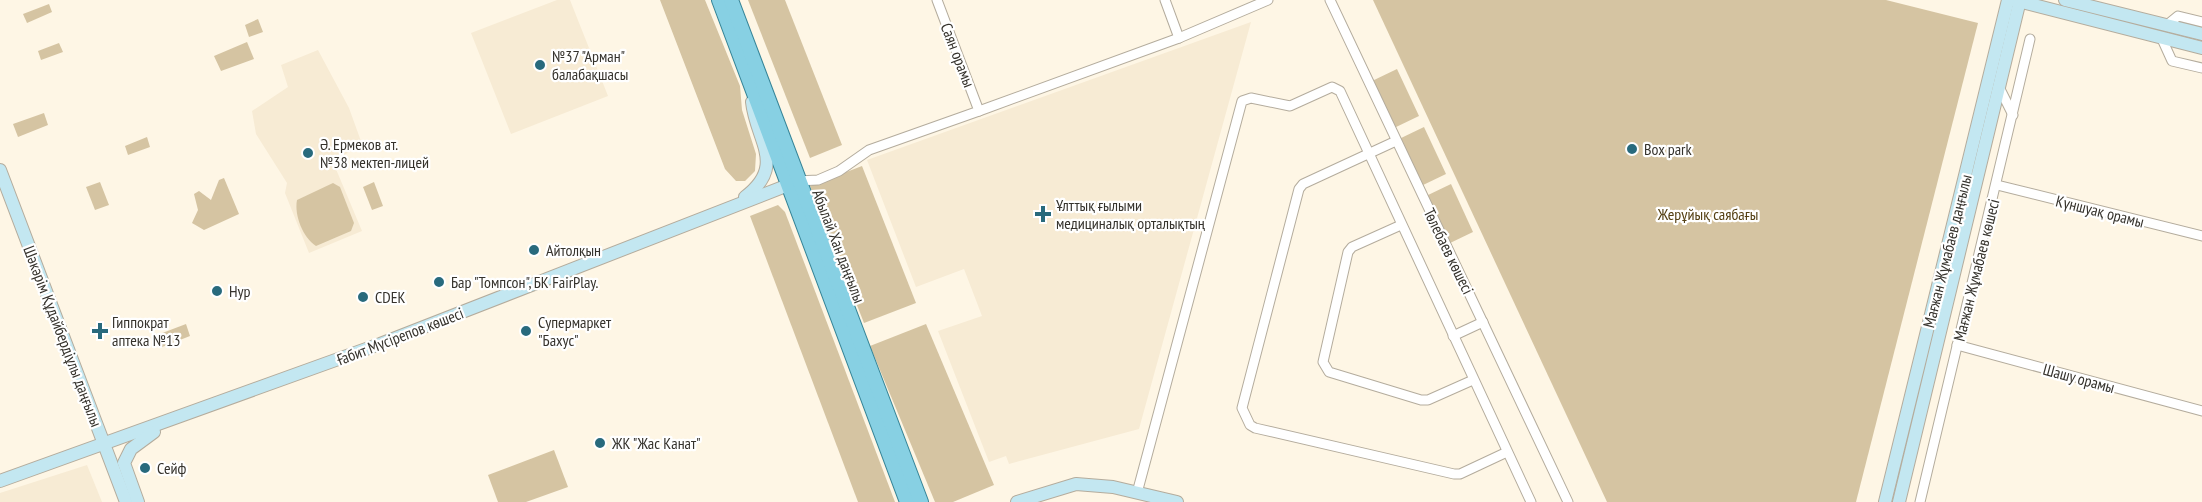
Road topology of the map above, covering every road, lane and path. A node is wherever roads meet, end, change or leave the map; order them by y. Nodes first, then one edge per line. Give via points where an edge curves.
1 (719, 0) edge
2 (730, 0) edge
3 (937, 0) edge
4 (1165, 0) edge
5 (1268, 0) edge
6 (1330, 0) edge
7 (2016, 0) edge
8 (2065, 0) edge
9 (2088, 0) edge
10 (2104, 10) junction
11 (2202, 22) edge
12 (2167, 25) junction
13 (2202, 34) edge
14 (1179, 38) junction
15 (2030, 39) dead end
16 (2162, 39) junction
17 (2202, 48) edge
18 (2202, 68) edge
19 (750, 83) junction
20 (1999, 87) junction
21 (979, 111) junction
22 (2013, 115) junction
23 (1396, 141) junction
24 (1368, 154) junction
25 (0, 170) edge
26 (792, 184) junction
27 (1997, 185) junction
28 (733, 206) junction
29 (1401, 225) junction
30 (2202, 236) edge
31 (1483, 322) junction
32 (1453, 336) junction
33 (1957, 345) junction
34 (1473, 380) junction
35 (2202, 411) edge
36 (180, 418) junction
37 (103, 442) junction
38 (1507, 452) junction
39 (0, 481) edge
40 (1137, 493) junction
41 (126, 502) edge
42 (138, 502) edge
43 (907, 502) edge
44 (921, 502) edge
45 (1017, 502) edge
46 (1177, 502) edge
47 (1531, 502) edge
48 (1568, 502) edge
49 (1885, 502) edge
50 (1899, 502) edge
51 (1920, 502) edge

1 - 19 main road, Абылай Хан даңғылы
2 - 26 main road, Абылай Хан даңғылы
3 - 21 street, Саян орамы
4 - 14 street
5 - 14 street
6 - 23 street, Төлебаев көшесі
7 - 16 main road
7 - 20 main road, Мағжан Жұмабаев даңғылы
7 - 49 main road, Мағжан Жұмабаев даңғылы
8 - 10 main road
9 - 10 main road
10 - 12 main road
11 - 12 street via 2178,16
12 - 13 main road
14 - 21 street
15 - 22 street, Мағжан Жұмабаев көшесі
16 - 17 main road
16 - 18 street via 2172,60
19 - 26 main road, Абылай Хан даңғылы
19 - 28 main road via 753,109 768,158 756,188
20 - 22 street
20 - 50 main road, Мағжан Жұмабаев даңғылы
21 - 26 street via 868,150 839,171 818,180
22 - 27 street, Мағжан Жұмабаев көшесі
23 - 24 street
23 - 31 street, Төлебаев көшесі
24 - 29 street
24 - 38 street via 1299,189 1242,408 1255,428 1454,474
24 - 40 street via 1337,88 1290,106 1251,98 1242,101
25 - 37 main road, Шәкәрім Құдайбердіұлы даңғылы
26 - 28 main road, Ғабит Мүсірепов көшесі
26 - 43 main road, Абылай Хан даңғылы
26 - 44 main road, Абылай Хан даңғылы
27 - 30 street, Күншуақ орамы
27 - 33 street, Мағжан Жұмабаев көшесі
28 - 36 main road, Ғабит Мүсірепов көшесі
29 - 32 street
29 - 34 street via 1348,252 1323,362 1329,372 1421,400
31 - 32 street
31 - 48 street, Төлебаев көшесі
32 - 34 street
33 - 35 street, Шашу орамы
33 - 51 street, Мағжан Жұмабаев көшесі
34 - 38 street
36 - 37 main road, Ғабит Мүсірепов көшесі
36 - 42 main road via 142,439 127,455 125,471
37 - 39 main road, Ғабит Мүсірепов көшесі
37 - 41 main road, Шәкәрім Құдайбердіұлы даңғылы
38 - 47 street
40 - 45 main road via 1076,484
40 - 46 main road

